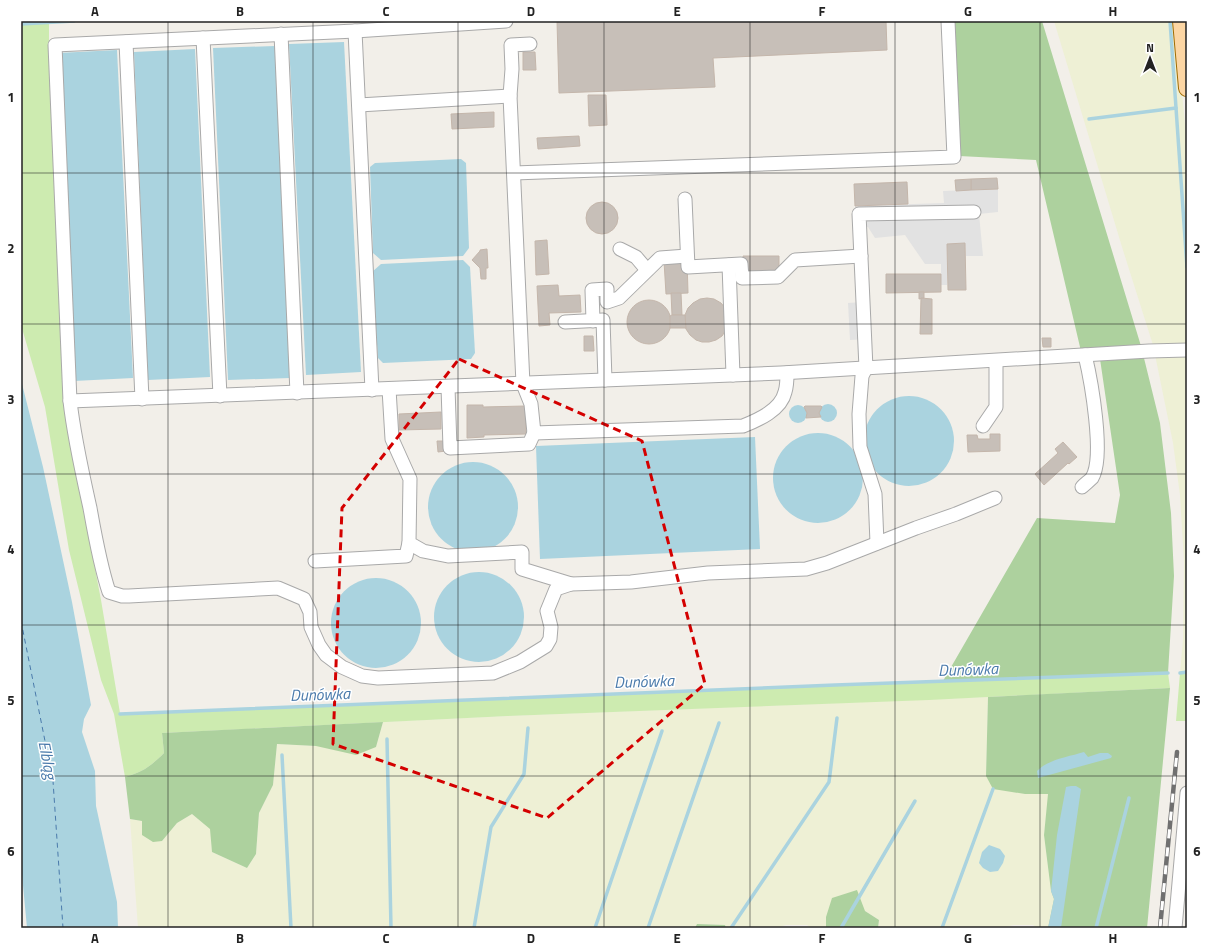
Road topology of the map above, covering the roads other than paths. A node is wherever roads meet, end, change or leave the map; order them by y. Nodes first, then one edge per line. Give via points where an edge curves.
1 (506, 21) edge
2 (948, 21) edge
3 (1181, 21) edge
4 (355, 31) junction
5 (281, 34) junction
6 (203, 38) junction
7 (126, 42) junction
8 (530, 44) dead end
9 (1187, 88) edge
10 (510, 96) junction
11 (358, 105) junction
12 (514, 173) junction
13 (685, 199) dead end
14 (974, 212) dead end
15 (620, 249) dead end
16 (687, 256) junction
17 (861, 256) junction
18 (729, 265) junction
19 (647, 270) junction
20 (593, 321) junction
21 (565, 322) dead end
22 (1187, 350) edge
23 (1085, 356) junction
24 (996, 361) junction
25 (866, 368) junction
26 (787, 373) junction
27 (733, 375) junction
28 (605, 380) junction
29 (523, 384) junction
30 (448, 387) junction
31 (372, 390) junction
32 (389, 390) junction
33 (297, 393) junction
34 (220, 396) junction
35 (142, 399) junction
36 (70, 401) junction
37 (983, 426) dead end
38 (534, 433) junction
39 (1082, 486) dead end
40 (995, 498) dead end
41 (409, 543) junction
42 (877, 543) junction
43 (315, 561) dead end
44 (571, 584) junction
45 (1187, 793) edge
46 (1175, 928) edge

1 - 4 lane
2 - 12 lane via 954,156
3 - 9 main road
4 - 5 lane
4 - 11 lane
5 - 6 lane
5 - 33 lane
6 - 7 lane
6 - 34 lane
7 - 35 lane
7 - 36 lane via 55,45
8 - 10 lane via 511,45
10 - 11 lane
10 - 12 lane
11 - 31 lane
12 - 29 lane
13 - 16 lane
14 - 17 lane via 859,214
15 - 19 lane via 636,257
16 - 18 lane via 688,267
16 - 19 lane via 660,258
17 - 18 lane via 795,260 778,276 742,278 741,264
17 - 25 lane
18 - 27 lane
19 - 20 lane via 619,298 607,302 607,289 592,290
20 - 21 lane
20 - 28 lane via 603,320
22 - 23 lane
23 - 24 lane
23 - 39 lane via 1091,379 1097,435 1097,464 1091,478
24 - 25 lane
24 - 37 lane via 996,407
25 - 26 lane
25 - 42 lane via 862,376 859,414 860,447 875,494
26 - 27 lane
26 - 38 lane via 785,393 779,404 743,426
27 - 28 lane
28 - 29 lane
29 - 30 lane
29 - 38 lane via 531,404
30 - 32 lane
30 - 38 lane via 450,448 529,444
31 - 32 lane
31 - 33 lane
32 - 41 lane via 392,439 410,479
33 - 34 lane
34 - 35 lane
35 - 36 lane
36 - 44 lane via 77,449 109,592 128,596 278,588 304,599 310,612 311,627 326,655 342,667 362,676 385,678 493,673 520,662 546,646 550,639 551,627 547,611 550,602 556,589
40 - 42 lane
41 - 43 lane via 406,556
41 - 44 lane via 423,551 448,556 522,552 522,569
42 - 44 lane via 806,569
45 - 46 lane

